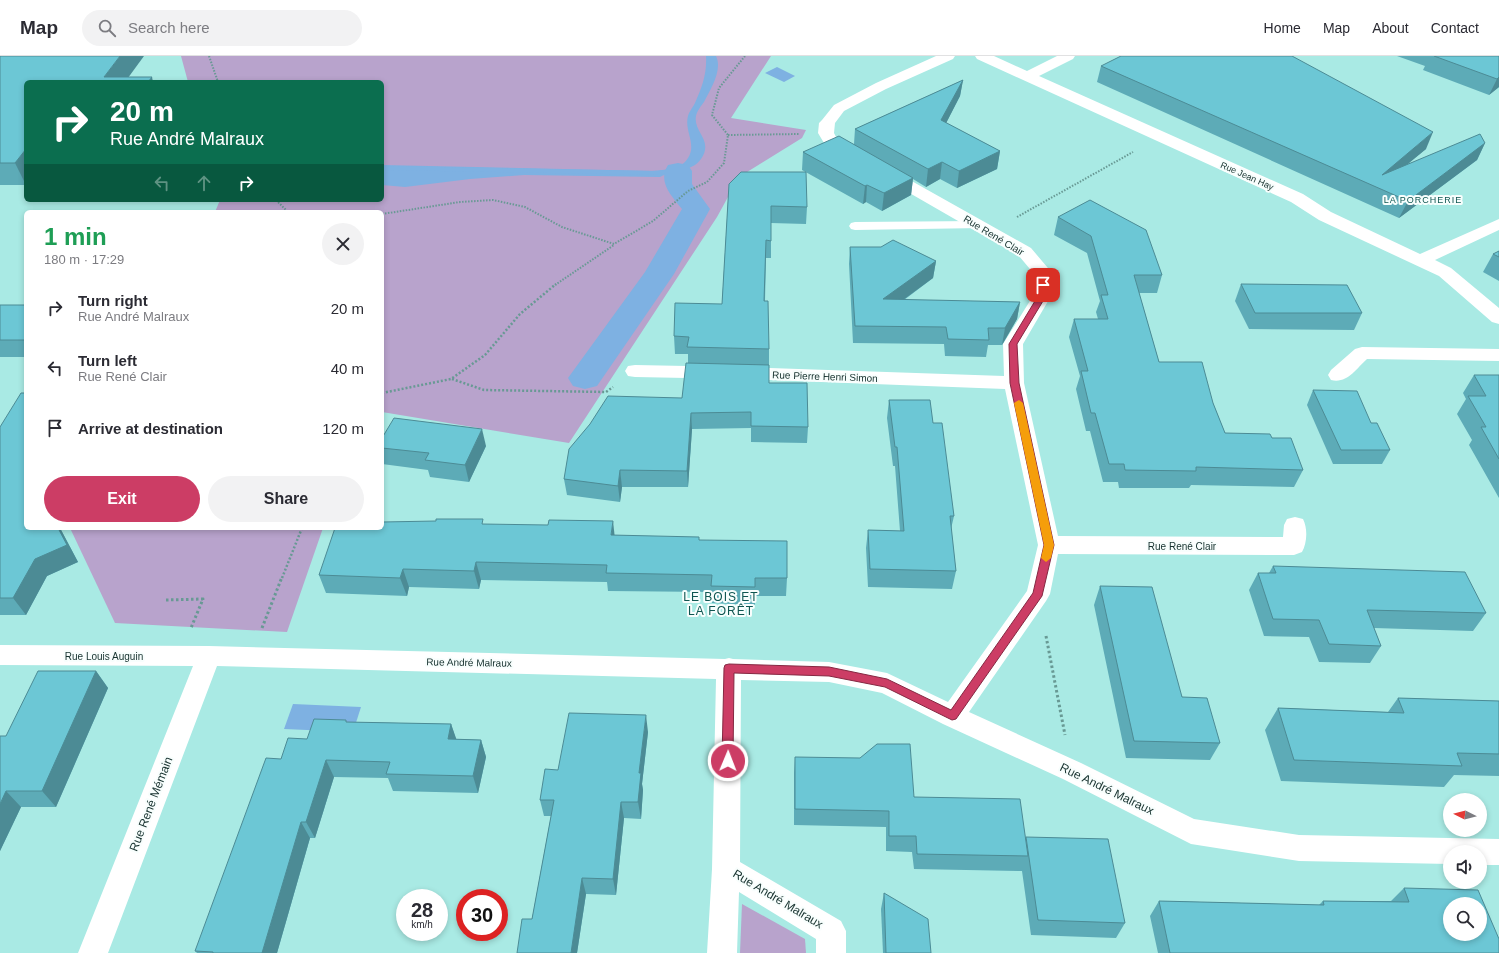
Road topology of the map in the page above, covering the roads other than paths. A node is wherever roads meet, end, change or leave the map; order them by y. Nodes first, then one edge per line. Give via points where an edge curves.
1 (948, 56) edge
2 (982, 56) edge
3 (1068, 56) edge
4 (1028, 76) junction
5 (1499, 224) edge
6 (855, 226) dead end
7 (984, 228) junction
8 (1421, 260) junction
9 (1499, 318) edge
10 (1499, 355) edge
11 (635, 371) road end
12 (1338, 375) dead end
13 (1014, 383) junction
14 (1295, 525) dead end
15 (1049, 545) junction
16 (0, 655) edge
17 (209, 656) junction
18 (729, 668) junction
19 (952, 716) junction
20 (1499, 852) edge
21 (726, 868) junction
22 (93, 953) edge
23 (722, 953) edge
24 (831, 953) edge

1 - 7 street, Rue René Clair via 839,108 827,123 826,133 830,140
2 - 4 street, Rue Jean Hay
3 - 4 street
4 - 8 street, Rue Jean Hay via 1297,198 1325,216
5 - 8 street
6 - 7 lane
7 - 13 street, Rue René Clair via 1025,252 1044,274 1042,296 1013,344
8 - 9 street, Rue Jean Hay via 1445,272
10 - 12 street via 1362,353
11 - 13 street, Rue Pierre Henri Simon
13 - 15 street, Rue René Clair
14 - 15 street, Rue René Clair via 1294,546
15 - 19 street, Rue René Clair via 1038,594
16 - 17 street, Rue Louis Auguin
17 - 18 street, Rue André Malraux
17 - 22 street, Rue René Mémain
18 - 19 street, Rue André Malraux via 829,672 887,683
18 - 21 street, Rue André Malraux
19 - 20 street, Rue André Malraux via 1072,771 1191,831 1299,848
21 - 23 street, Rue André Malraux
21 - 24 street, Rue André Malraux via 831,931

